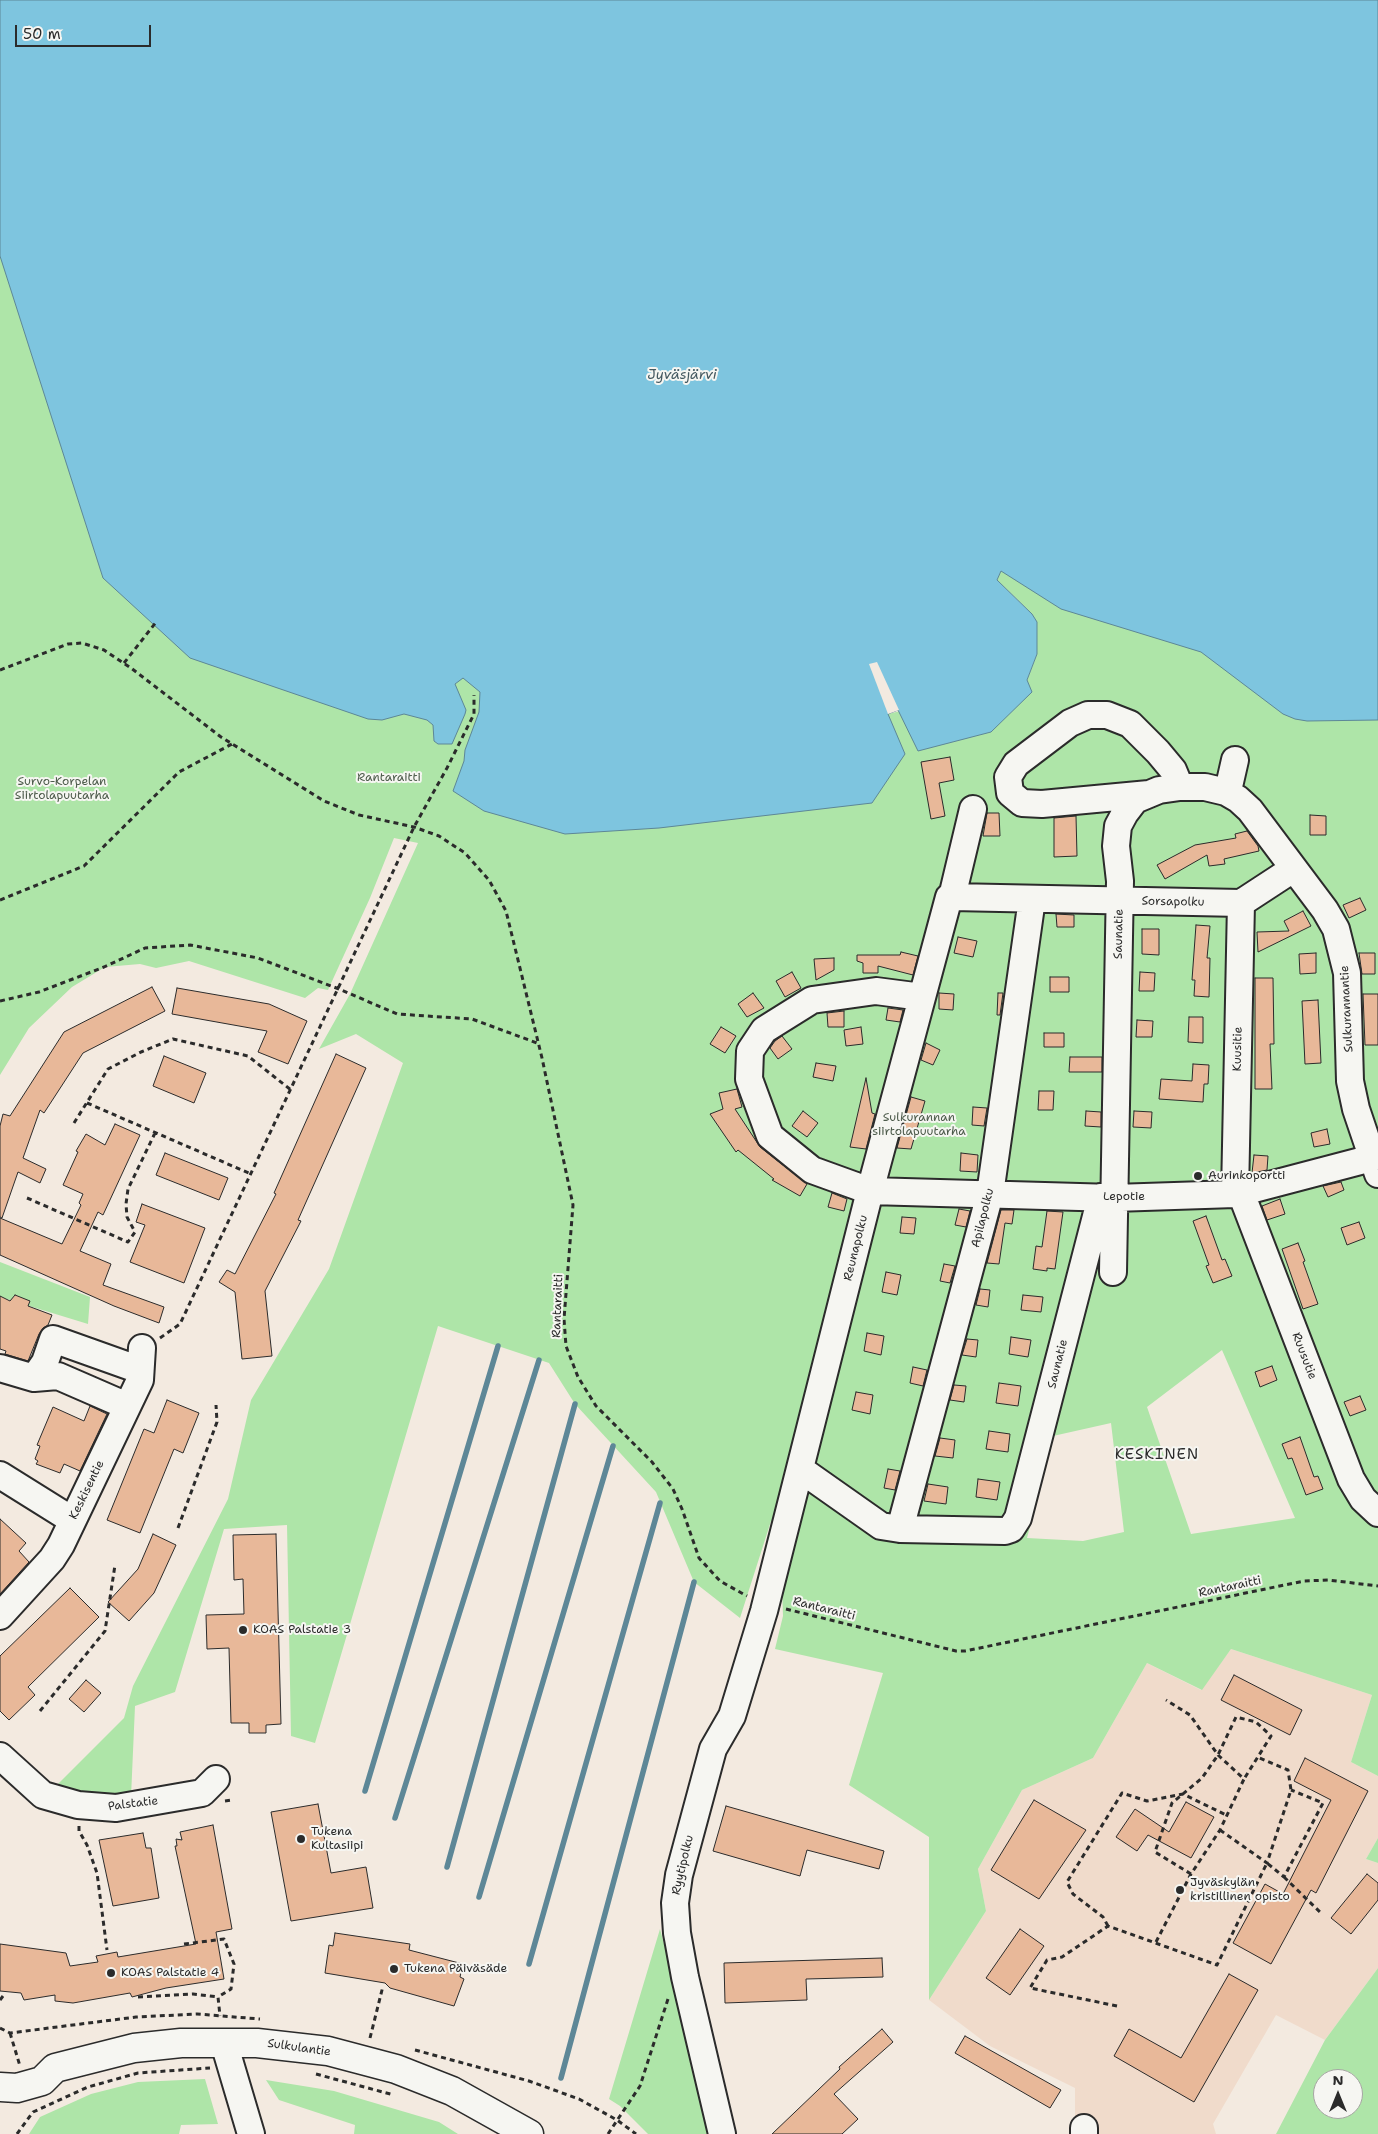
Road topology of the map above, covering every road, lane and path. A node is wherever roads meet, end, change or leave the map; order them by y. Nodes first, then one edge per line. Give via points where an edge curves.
1 (158, 621) dead end
2 (124, 663) junction
3 (0, 670) edge
4 (474, 695) dead end
5 (232, 744) junction
6 (1235, 760) dead end
7 (1180, 786) junction
8 (1226, 792) junction
9 (1149, 794) junction
10 (973, 809) dead end
11 (1250, 810) joint
12 (414, 827) junction
13 (1294, 869) junction
14 (952, 897) junction
15 (1032, 899) junction
16 (0, 900) edge
17 (1120, 901) junction
18 (1241, 903) junction
19 (338, 989) junction
20 (922, 997) junction
21 (0, 1001) edge
22 (538, 1043) junction
23 (291, 1090) junction
24 (86, 1104) junction
25 (74, 1124) dead end
26 (155, 1132) junction
27 (1375, 1166) edge
28 (251, 1174) junction
29 (870, 1191) junction
30 (1238, 1193) junction
31 (990, 1194) junction
32 (1107, 1197) junction
33 (27, 1198) dead end
34 (1113, 1272) dead end
35 (141, 1359) junction
36 (0, 1368) edge
37 (34, 1378) junction
38 (216, 1405) dead end
39 (127, 1406) junction
40 (800, 1469) junction
41 (0, 1475) edge
42 (1378, 1513) edge
43 (72, 1520) junction
44 (178, 1528) dead end
45 (900, 1529) junction
46 (115, 1564) dead end
47 (1378, 1586) edge
48 (766, 1604) junction
49 (0, 1616) edge
50 (1166, 1700) dead end
51 (40, 1711) dead end
52 (1218, 1755) junction
53 (0, 1756) edge
54 (1257, 1757) junction
55 (1244, 1778) junction
56 (216, 1779) dead end
57 (1291, 1790) junction
58 (1183, 1794) junction
59 (1226, 1815) junction
60 (78, 1822) dead end
61 (1220, 1830) junction
62 (1267, 1863) junction
63 (1191, 1874) junction
64 (1284, 1877) junction
65 (1322, 1914) dead end
66 (1108, 1926) junction
67 (1156, 1942) junction
68 (184, 1944) dead end
69 (107, 1950) dead end
70 (685, 1977) junction
71 (383, 1986) dead end
72 (3, 1996) dead end
73 (138, 1997) dead end
74 (218, 1997) junction
75 (0, 2000) edge
76 (1117, 2006) dead end
77 (220, 2016) dead end
78 (370, 2038) dead end
79 (224, 2043) junction
80 (55, 2068) junction
81 (0, 2083) edge
82 (0, 2087) edge
83 (251, 2134) edge
84 (529, 2134) edge
85 (608, 2134) edge
86 (722, 2134) edge

1 - 2 path
2 - 3 path, Rantaraitti via 104,650 82,643 68,644
2 - 5 path, Rantaraitti
4 - 12 path via 474,714
5 - 12 path, Rantaraitti via 324,801 359,815
5 - 16 path via 179,772 84,866
6 - 8 street
7 - 8 street, Saunatie
7 - 9 street, Saunatie
7 - 9 street via 1173,770 1130,724 1108,715 1088,715 1070,723 1016,764 1008,778 1010,793 1022,803
8 - 11 street, Saunatie
9 - 17 street, Saunatie via 1136,800 1118,826 1116,846
10 - 14 street, Reunapolku
11 - 13 street, Sulkurannantie
12 - 19 path
12 - 22 path, Rantaraitti via 439,836 465,852 489,880 506,911
13 - 18 street
13 - 27 street, Sulkurannantie via 1325,910 1336,929 1342,950 1347,973 1350,1081
14 - 15 street, Sorsapolku
14 - 20 street, Reunapolku via 949,897
15 - 17 street, Sorsapolku
15 - 31 street, Apilapolku
17 - 18 street, Sorsapolku
17 - 32 street, Saunatie
18 - 30 street, Kuusitie
19 - 21 path via 258,958 190,946 145,948 39,992
19 - 22 path via 397,1014 472,1019
19 - 23 path
20 - 29 street, Reunapolku
20 - 29 street, Lepotie via 876,990 812,1000 764,1030 750,1051 749,1079 770,1136 812,1170
22 - 48 path, Rantaraitti via 573,1205 564,1319 566,1346 578,1377 596,1406 652,1462 673,1489 699,1558 720,1581
23 - 24 path via 248,1056 173,1039 108,1069
23 - 28 path
24 - 25 path
24 - 26 path
26 - 28 path
26 - 33 path via 128,1189 127,1217 135,1232 128,1242
27 - 30 street, Lepotie
28 - 35 path via 180,1324
29 - 31 street, Lepotie
29 - 40 street, Reunapolku
30 - 32 street, Lepotie
30 - 42 street, Ruusutie via 1351,1480
31 - 32 street, Lepotie
31 - 45 street, Apilapolku
32 - 34 street
32 - 45 street, Saunatie via 1018,1518 1006,1531
35 - 37 street via 53,1339 46,1362
35 - 39 street, Keskisentie via 140,1380
36 - 37 street
37 - 39 street via 58,1376
38 - 44 path via 217,1422
39 - 43 street, Keskisentie
40 - 45 street via 881,1526
40 - 48 street, Reunapolku
41 - 43 street
43 - 49 street, Keskisentie via 52,1559
46 - 51 path via 105,1631
47 - 48 path, Rantaraitti via 1328,1580 1304,1581 965,1651
48 - 70 street, Ryytipolku via 732,1716 713,1748 679,1875 675,1903
50 - 52 path via 1190,1715
52 - 54 path via 1236,1717 1256,1722 1271,1736
52 - 55 path
52 - 58 path via 1202,1778
53 - 56 street, Palstatie via 43,1795 78,1806 116,1808 202,1793
54 - 55 path
54 - 57 path via 1288,1770
55 - 59 path
57 - 62 path
57 - 64 path via 1323,1803
58 - 59 path
58 - 63 path via 1172,1803 1155,1852
58 - 66 path via 1147,1801 1122,1793 1067,1882 1073,1894 1103,1917
59 - 61 path
60 - 69 path via 97,1873
61 - 62 path
61 - 63 path
62 - 64 path
62 - 67 path via 1217,1965
63 - 67 path
64 - 65 path
66 - 67 path
66 - 76 path via 1062,1957 1047,1960 1030,1988
68 - 74 path via 224,1939 234,1964 231,1989
70 - 85 path via 670,1992 640,2086
70 - 86 street, Ryytipolku
71 - 78 path
72 - 75 path
73 - 74 path via 193,1994
74 - 77 path
79 - 80 main road, Sulkulantie via 134,2048
79 - 83 street
79 - 84 main road, Sulkulantie via 257,2043 328,2051 396,2069 452,2091
80 - 81 main road, Sulkulantie via 37,2065 12,2073
80 - 82 main road, Sulkulantie via 42,2081 17,2088

